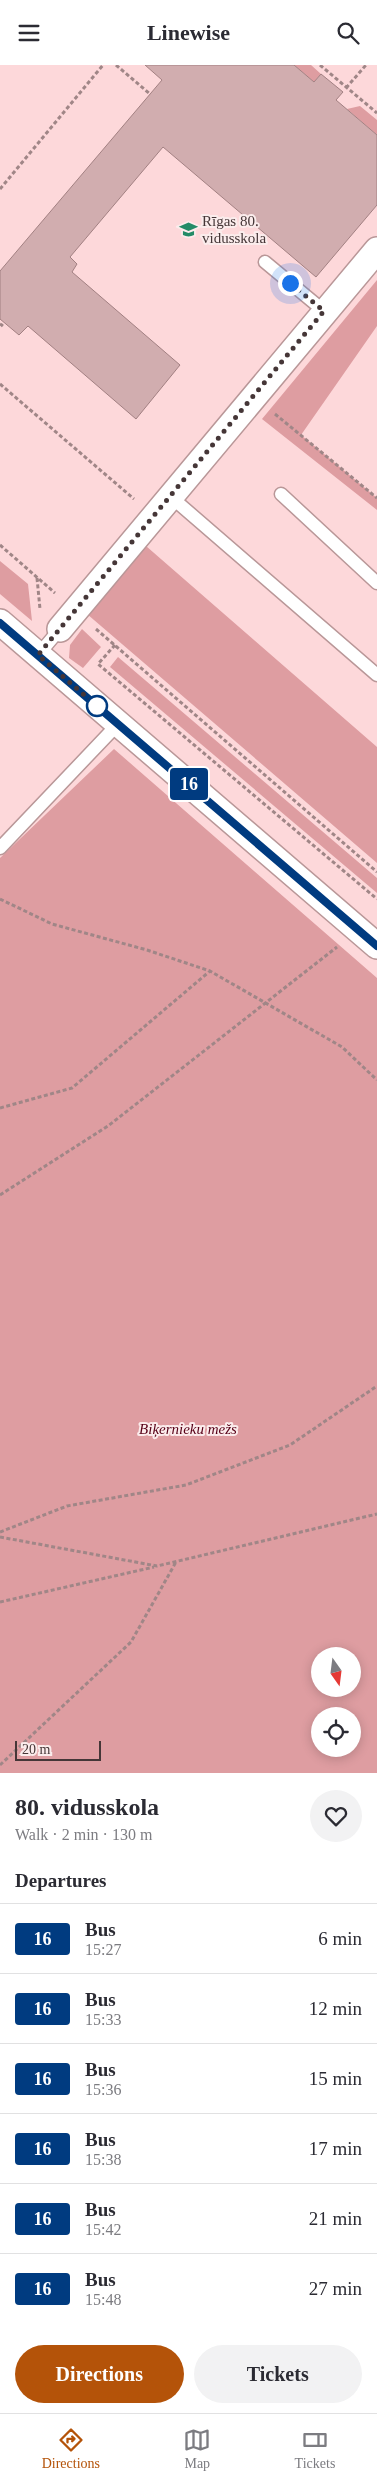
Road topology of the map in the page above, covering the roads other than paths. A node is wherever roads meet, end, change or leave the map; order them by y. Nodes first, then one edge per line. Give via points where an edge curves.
1 (377, 250) edge
2 (265, 262) dead end
3 (324, 311) junction
4 (281, 494) dead end
5 (170, 496) junction
6 (377, 583) edge
7 (68, 620) joint
8 (0, 623) edge
9 (38, 655) junction
10 (377, 675) edge
11 (118, 724) junction
12 (0, 848) edge
13 (368, 938) edge

1 - 3 street
2 - 3 lane
3 - 5 street
4 - 6 lane
5 - 7 street
5 - 10 lane
7 - 9 lane
8 - 9 street
9 - 11 street
11 - 12 lane
11 - 13 street

